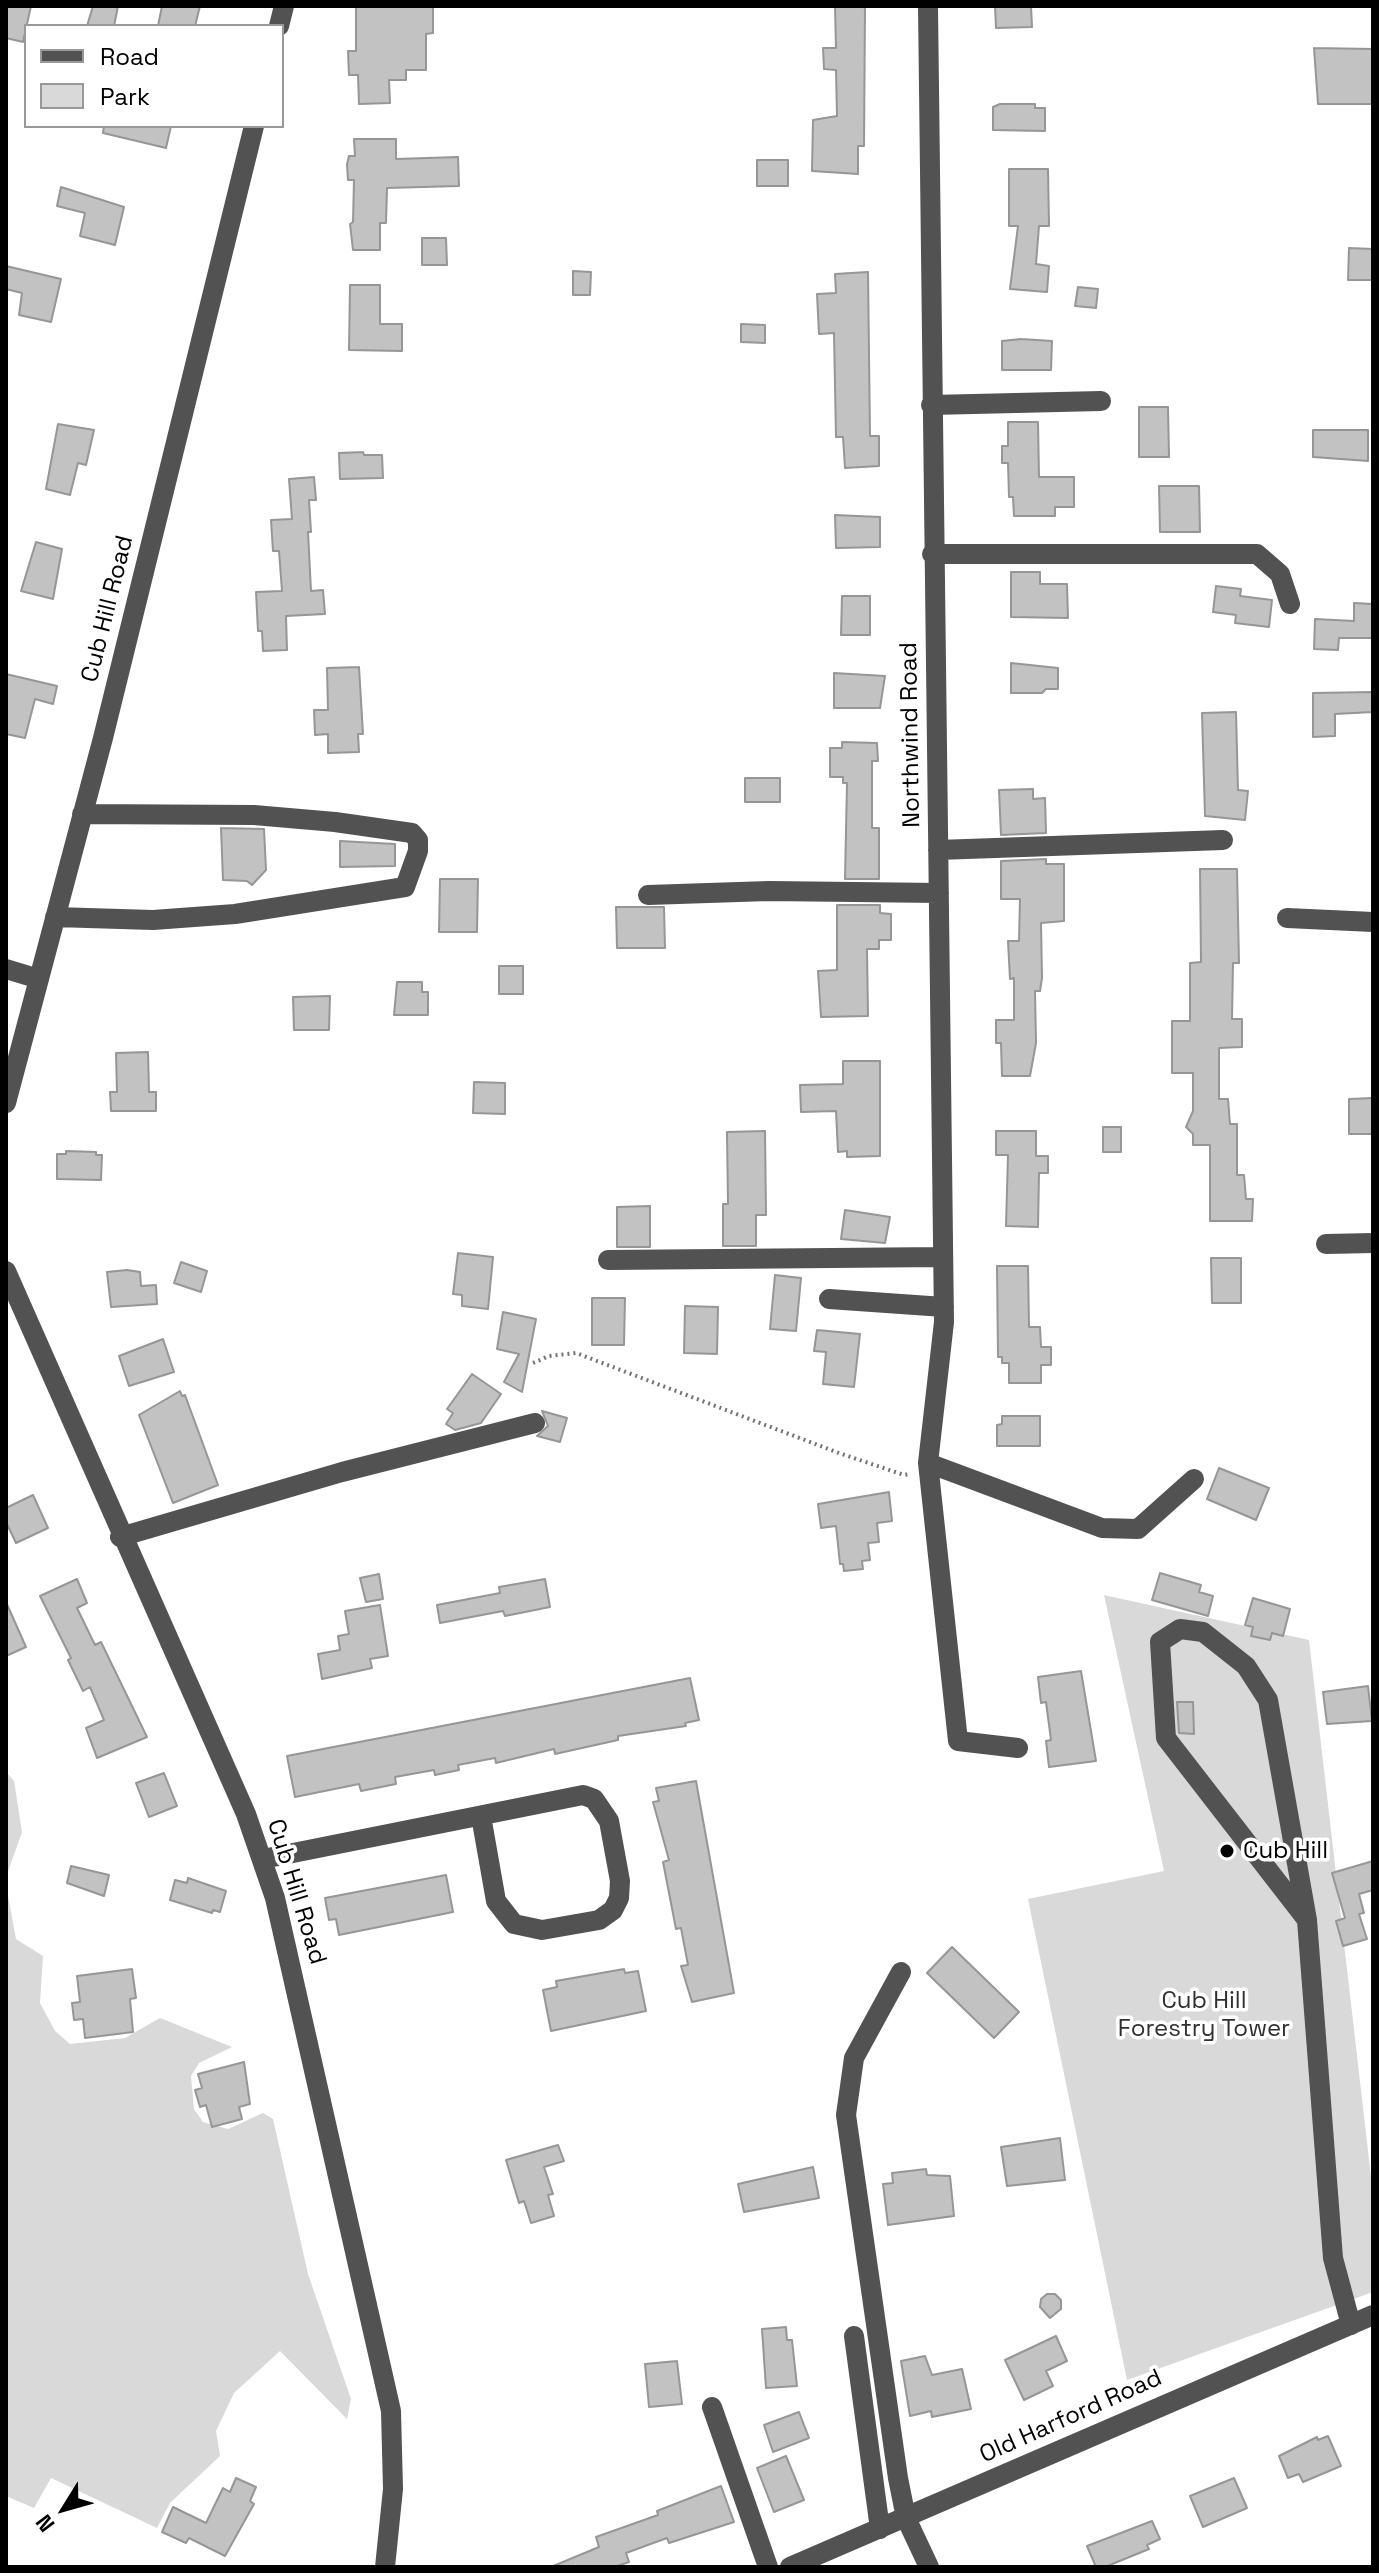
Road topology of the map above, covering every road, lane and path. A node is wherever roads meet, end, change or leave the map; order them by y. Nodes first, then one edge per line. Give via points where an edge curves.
1 (928, 6) edge
2 (254, 128) edge
3 (1101, 401) dead end
4 (931, 405) junction
5 (932, 554) junction
6 (1290, 604) dead end
7 (82, 814) junction
8 (1223, 840) dead end
9 (938, 850) junction
10 (939, 893) junction
11 (648, 895) dead end
12 (55, 917) junction
13 (1287, 918) dead end
14 (1373, 922) edge
15 (6, 969) edge
16 (39, 979) junction
17 (6, 1103) edge
18 (1373, 1243) edge
19 (1326, 1244) dead end
20 (943, 1257) junction
21 (608, 1260) dead end
22 (6, 1271) edge
23 (829, 1299) dead end
24 (944, 1307) junction
25 (14, 1315) edge
26 (533, 1363) dead end
27 (535, 1423) dead end
28 (928, 1463) junction
29 (1194, 1479) dead end
30 (120, 1537) junction
31 (1018, 1748) dead end
32 (481, 1816) junction
33 (263, 1859) junction
34 (1307, 1920) junction
35 (901, 1972) dead end
36 (1373, 2315) edge
37 (1351, 2325) junction
38 (854, 2336) dead end
39 (712, 2407) dead end
40 (906, 2518) junction
41 (880, 2529) junction
42 (385, 2567) edge
43 (768, 2567) edge
44 (790, 2567) edge
45 (929, 2567) edge

1 - 4 street, Northwind Road
2 - 7 street, Cub Hill Road
3 - 4 street
4 - 5 street, Northwind Road
5 - 6 street via 1257,554 1280,574
5 - 9 street, Northwind Road
7 - 12 street, Cub Hill Road
7 - 12 street via 254,815 335,822 412,833 418,851 405,887 391,890 221,915 153,920
8 - 9 street
9 - 10 street, Northwind Road
10 - 11 street
10 - 20 street, Northwind Road
12 - 16 street, Cub Hill Road
13 - 14 street
15 - 16 street
16 - 17 street, Cub Hill Road
18 - 19 street
20 - 21 street
20 - 24 street, Northwind Road
22 - 25 street, Cub Hill Road
23 - 24 street
24 - 28 street, Northwind Road
25 - 30 street, Cub Hill Road
26 - 28 path via 576,1353 904,1475 922,1471
27 - 30 street
28 - 29 street via 1102,1528 1138,1529
28 - 31 street, Northwind Road via 958,1741
30 - 33 street, Cub Hill Road
32 - 32 street via 496,1901 514,1924 542,1930 599,1920 613,1910 620,1881 609,1821 594,1799 583,1795
32 - 33 street
33 - 42 street, Cub Hill Road via 292,1962 387,2386 393,2489
34 - 34 street via 1166,1738 1160,1642 1180,1629 1203,1632 1246,1666 1268,1700
34 - 37 street via 1333,2258
35 - 40 street via 854,2058 846,2115
36 - 37 street, Old Harford Road
37 - 40 street, Old Harford Road
38 - 41 street
39 - 43 street
40 - 41 street, Old Harford Road
40 - 45 street
41 - 44 street, Old Harford Road

